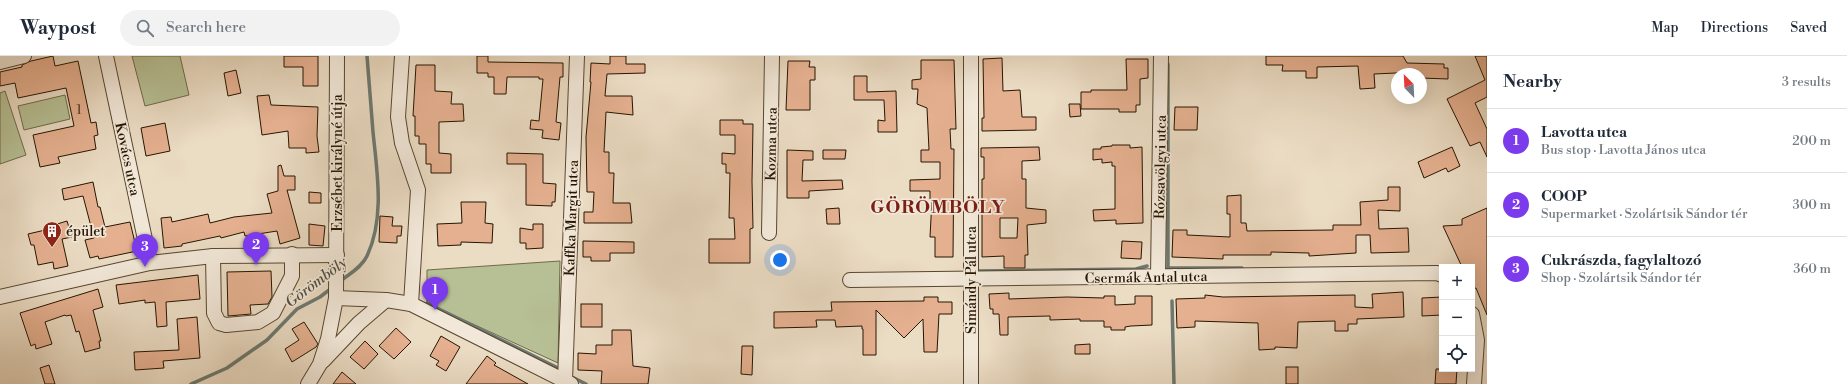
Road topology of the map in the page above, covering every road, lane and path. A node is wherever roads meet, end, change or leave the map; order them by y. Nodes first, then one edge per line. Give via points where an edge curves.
1 (24, 56) edge
2 (106, 56) edge
3 (338, 56) edge
4 (402, 56) edge
5 (577, 56) edge
6 (772, 56) edge
7 (971, 56) edge
8 (1161, 56) edge
9 (0, 62) edge
10 (769, 233) dead end
11 (292, 254) junction
12 (337, 255) junction
13 (213, 256) junction
14 (150, 263) junction
15 (1439, 273) edge
16 (1158, 277) junction
17 (971, 278) junction
18 (850, 280) dead end
19 (336, 296) junction
20 (0, 297) edge
21 (386, 300) junction
22 (412, 304) junction
23 (1475, 330) edge
24 (320, 364) junction
25 (568, 382) edge
26 (308, 384) edge
27 (971, 384) edge
28 (1474, 384) edge

1 - 9 street
2 - 14 street, Kovács utca
3 - 12 street, Erzsébet királyné útja
4 - 22 street via 398,117 402,143 418,190
5 - 25 street, Kaffka Margit utca
6 - 10 street, Kozma utca
7 - 17 street, Simándy Pál utca
8 - 16 street, Rózsavölgyi utca
11 - 12 street
11 - 13 street
11 - 13 street via 292,276 273,313 258,322 226,325 219,323 214,313
12 - 19 street, Erzsébet királyné útja
13 - 14 street
14 - 20 street
15 - 16 street, Csermák Antal utca
16 - 17 street, Csermák Antal utca
17 - 18 street, Csermák Antal utca
17 - 27 street, Simándy Pál utca
19 - 21 street
19 - 24 street, Erzsébet királyné útja via 328,339
21 - 22 street
21 - 24 street via 359,323
22 - 25 street
23 - 28 street via 1477,340
24 - 26 street, Erzsébet királyné útja

